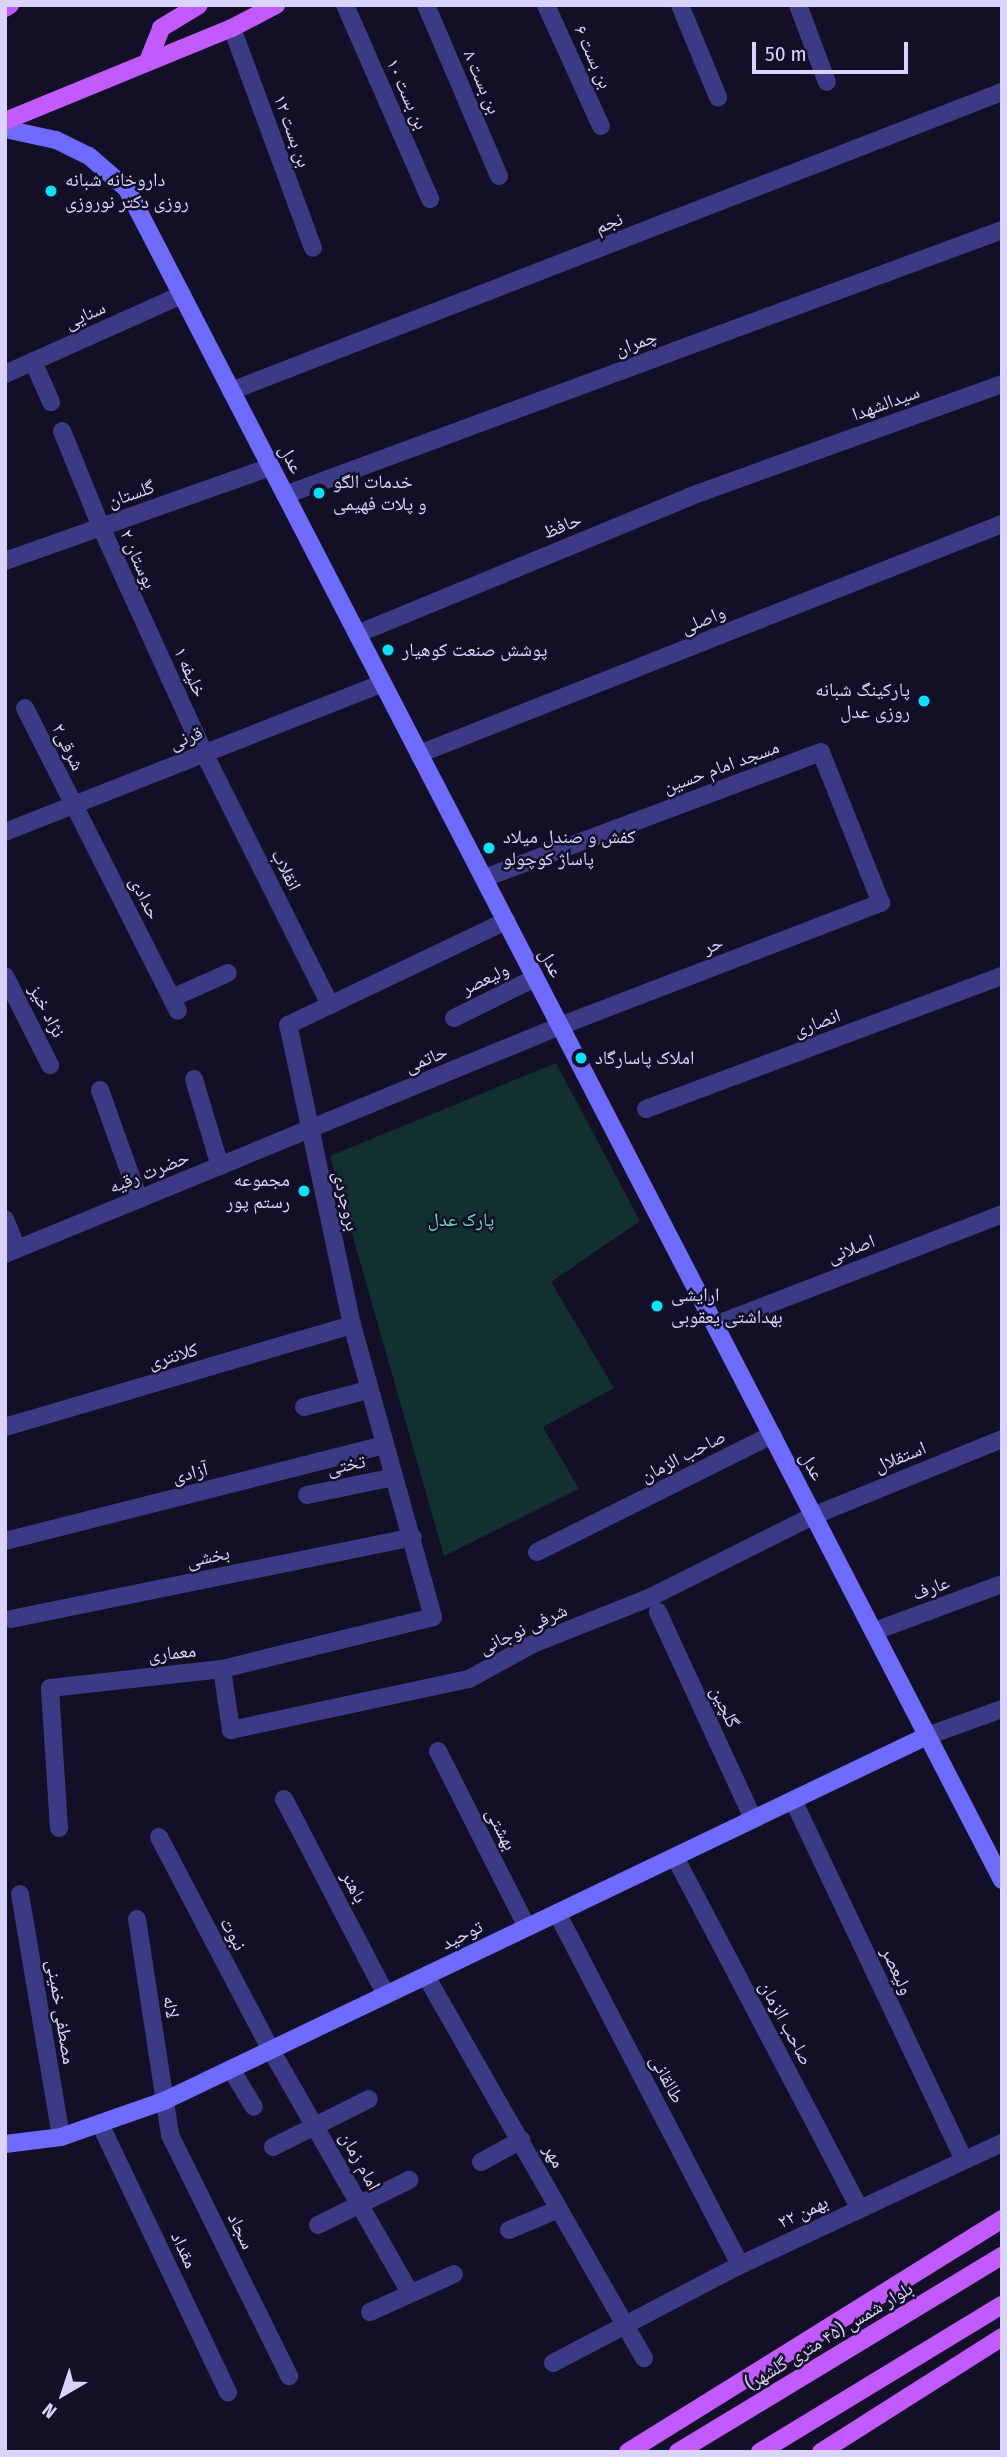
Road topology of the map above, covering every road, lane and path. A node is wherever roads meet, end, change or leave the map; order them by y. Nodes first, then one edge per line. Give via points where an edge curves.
1 (10, 5) edge
2 (199, 5) edge
3 (276, 5) edge
4 (345, 5) edge
5 (426, 5) edge
6 (547, 5) edge
7 (680, 5) edge
8 (803, 7) edge
9 (5, 8) edge
10 (232, 28) junction
11 (148, 61) junction
12 (827, 82) dead end
13 (1002, 92) edge
14 (718, 97) dead end
15 (5, 121) edge
16 (601, 126) dead end
17 (5, 129) edge
18 (499, 176) dead end
19 (430, 199) dead end
20 (1002, 230) edge
21 (313, 248) dead end
22 (182, 295) junction
23 (33, 361) junction
24 (5, 374) edge
25 (1002, 384) edge
26 (232, 391) junction
27 (51, 402) dead end
28 (62, 431) dead end
29 (784, 463) joint
30 (271, 467) junction
31 (285, 495) junction
32 (1002, 524) edge
33 (101, 527) junction
34 (5, 561) edge
35 (137, 609) joint
36 (357, 634) junction
37 (383, 683) junction
38 (25, 708) dead end
39 (204, 753) junction
40 (419, 754) junction
41 (73, 805) junction
42 (5, 832) edge
43 (484, 878) junction
44 (881, 902) joint
45 (506, 921) junction
46 (228, 973) dead end
47 (5, 976) edge
48 (1002, 976) edge
49 (536, 978) junction
50 (330, 1005) junction
51 (454, 1018) dead end
52 (560, 1026) junction
53 (50, 1065) dead end
54 (194, 1079) dead end
55 (100, 1090) dead end
56 (646, 1109) dead end
57 (308, 1130) junction
58 (220, 1166) junction
59 (139, 1199) junction
60 (1002, 1214) edge
61 (5, 1219) edge
62 (11, 1251) edge
63 (352, 1325) junction
64 (715, 1325) junction
65 (368, 1390) junction
66 (304, 1407) dead end
67 (5, 1427) edge
68 (772, 1434) junction
69 (1002, 1439) edge
70 (384, 1445) junction
71 (394, 1477) junction
72 (307, 1495) dead end
73 (815, 1515) junction
74 (413, 1537) junction
75 (5, 1541) edge
76 (537, 1552) dead end
77 (1002, 1584) edge
78 (658, 1612) dead end
79 (433, 1618) joint
80 (11, 1619) dead end
81 (875, 1631) junction
82 (222, 1669) junction
83 (1002, 1709) edge
84 (927, 1736) junction
85 (438, 1751) dead end
86 (284, 1799) dead end
87 (793, 1800) junction
88 (753, 1819) junction
89 (59, 1828) dead end
90 (159, 1837) dead end
91 (675, 1857) junction
92 (1002, 1880) edge
93 (20, 1894) dead end
94 (556, 1913) junction
95 (137, 1919) dead end
96 (527, 1927) junction
97 (426, 1976) junction
98 (386, 1995) junction
99 (271, 2050) junction
100 (231, 2069) junction
101 (369, 2099) dead end
102 (164, 2101) junction
103 (254, 2106) dead end
104 (316, 2125) junction
105 (102, 2126) junction
106 (61, 2137) junction
107 (521, 2140) junction
108 (1002, 2143) edge
109 (5, 2144) edge
110 (273, 2147) dead end
111 (964, 2160) junction
112 (481, 2162) dead end
113 (409, 2180) dead end
114 (361, 2205) junction
115 (559, 2209) junction
116 (860, 2209) junction
117 (1002, 2220) edge
118 (318, 2225) dead end
119 (509, 2230) dead end
120 (1002, 2256) edge
121 (740, 2265) junction
122 (454, 2274) dead end
123 (410, 2293) junction
124 (1002, 2305) edge
125 (370, 2312) dead end
126 (624, 2325) junction
127 (1002, 2337) edge
128 (644, 2358) dead end
129 (552, 2363) dead end
130 (289, 2376) dead end
131 (228, 2392) dead end
132 (628, 2452) edge
133 (678, 2452) edge
134 (760, 2452) edge
135 (821, 2452) edge

1 - 9 main road
2 - 11 main road via 161,28
3 - 10 main road
4 - 19 street, بن بست ۱۰
5 - 18 street, بن بست ۸
6 - 16 street, بن بست ۶
7 - 14 street
8 - 12 street
10 - 11 main road
10 - 21 street, بن بست ۱۲
11 - 15 main road
13 - 26 street, نجم
17 - 22 street, عدل via 56,140 89,156 127,190
20 - 31 street, چمران
22 - 23 street, سنایی
22 - 26 street, عدل
23 - 24 street, سنایی
23 - 27 street
25 - 29 street, سیدالشهدا
26 - 30 street, عدل
28 - 33 street, بوستان ۲
29 - 36 street, حافظ via 681,500
30 - 31 street, عدل
30 - 33 street, گلستان
31 - 36 street, عدل
32 - 40 street, واصلی
33 - 34 street, گلستان
33 - 35 street, بوستان ۲
35 - 39 street, خلیفه ۱
36 - 37 street, عدل
37 - 39 street, قرنی
37 - 40 street, عدل
38 - 41 street, ۲شرقی
39 - 41 street, قرنی
39 - 50 street, انقلاب
40 - 43 street, عدل
41 - 42 street, قرنی
41 - 46 street, حدادی via 175,1005
43 - 44 street, مسجد امام حسین via 821,752
43 - 45 street, عدل
44 - 52 street, حر
45 - 49 street, عدل
45 - 50 street, بروجردی
47 - 53 street, نژاد خیز
48 - 56 street, انصاری
49 - 51 street, ولیعصر
49 - 52 street, عدل
50 - 57 street, بروجردی via 288,1025
52 - 57 street, حاتمی
52 - 64 street, عدل
54 - 58 street
55 - 59 street
57 - 58 street, حضرت رقیه
57 - 63 street, بروجردی
58 - 59 street, حضرت رقیه
59 - 62 street, حضرت رقیه
60 - 64 street, اصلانی
61 - 62 street
63 - 65 street, بروجردی
63 - 67 street, کلانتری
64 - 68 street, عدل
65 - 66 street
65 - 70 street, بروجردی
68 - 73 street, عدل
68 - 76 street, صاحب الزمان
69 - 73 street, استقلال
70 - 71 street, بروجردی
70 - 75 street, آزادی
71 - 72 street, تختی
71 - 74 street, بروجردی
73 - 81 street, عدل
73 - 82 street, شرفی نوجانی via 651,1597 533,1644 469,1679 231,1730
74 - 79 street, بروجردی
74 - 80 street, بخشی
77 - 81 street, عارف
78 - 88 street, گلچین
79 - 82 street, معماری
81 - 84 street, عدل
82 - 89 street, معماری via 50,1688
83 - 84 street
84 - 87 street, توحید
84 - 92 street, عدل
85 - 96 street, بهشتی
86 - 98 street, باهنر
87 - 88 street, توحید
87 - 111 street, ولیعصر
88 - 91 street, توحید
90 - 99 street, نبوت
91 - 94 street, توحید
91 - 116 street, صاحب الزمان
93 - 106 street, مصطفی خمینی
94 - 96 street, توحید
94 - 121 street, طالقانی
95 - 102 street, لاله
96 - 97 street, توحید
97 - 98 street, توحید
97 - 107 street, مهر
98 - 99 street, توحید
99 - 100 street, توحید
99 - 104 street, امام زمان
100 - 102 street, توحید
100 - 103 street
101 - 104 street
102 - 105 street, توحید
102 - 130 street, سجاد via 170,2135
104 - 110 street
104 - 114 street, امام زمان
105 - 106 street, توحید
105 - 131 street, مقداد
106 - 109 street, توحید
107 - 112 street
107 - 115 street, مهر
108 - 111 street, ۲۲ بهمن
111 - 116 street, ۲۲ بهمن
113 - 114 street
114 - 118 street
114 - 123 street, امام زمان
115 - 119 street
115 - 126 street, مهر
116 - 121 street, ۲۲ بهمن
117 - 132 main road
120 - 133 main road, بلوار شمس (۴۵ متری گلشهر)
121 - 126 street, ۲۲ بهمن
122 - 123 street
123 - 125 street
124 - 134 main road
126 - 128 street, مهر
126 - 129 street, ۲۲ بهمن
127 - 135 main road

